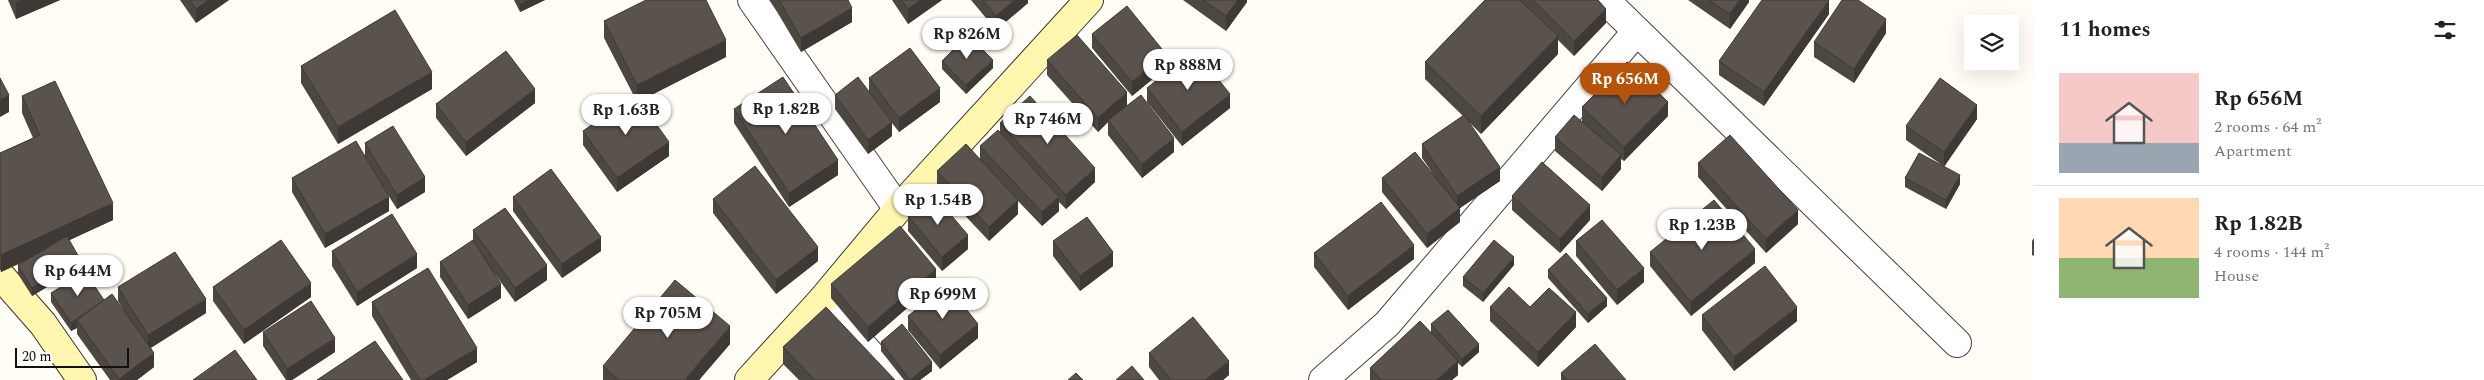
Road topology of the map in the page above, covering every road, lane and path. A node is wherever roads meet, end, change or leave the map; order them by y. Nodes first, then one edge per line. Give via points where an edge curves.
1 (752, 0) edge
2 (1089, 0) edge
3 (1605, 0) edge
4 (1636, 32) junction
5 (898, 209) junction
6 (0, 275) edge
7 (822, 300) junction
8 (1957, 343) dead end
9 (82, 380) edge
10 (749, 380) edge
11 (893, 380) edge
12 (1323, 380) edge

1 - 5 street
2 - 5 street
3 - 4 street
4 - 8 street
4 - 12 street via 1387,324
5 - 7 street
6 - 9 street via 43,324
7 - 10 street
7 - 11 street

